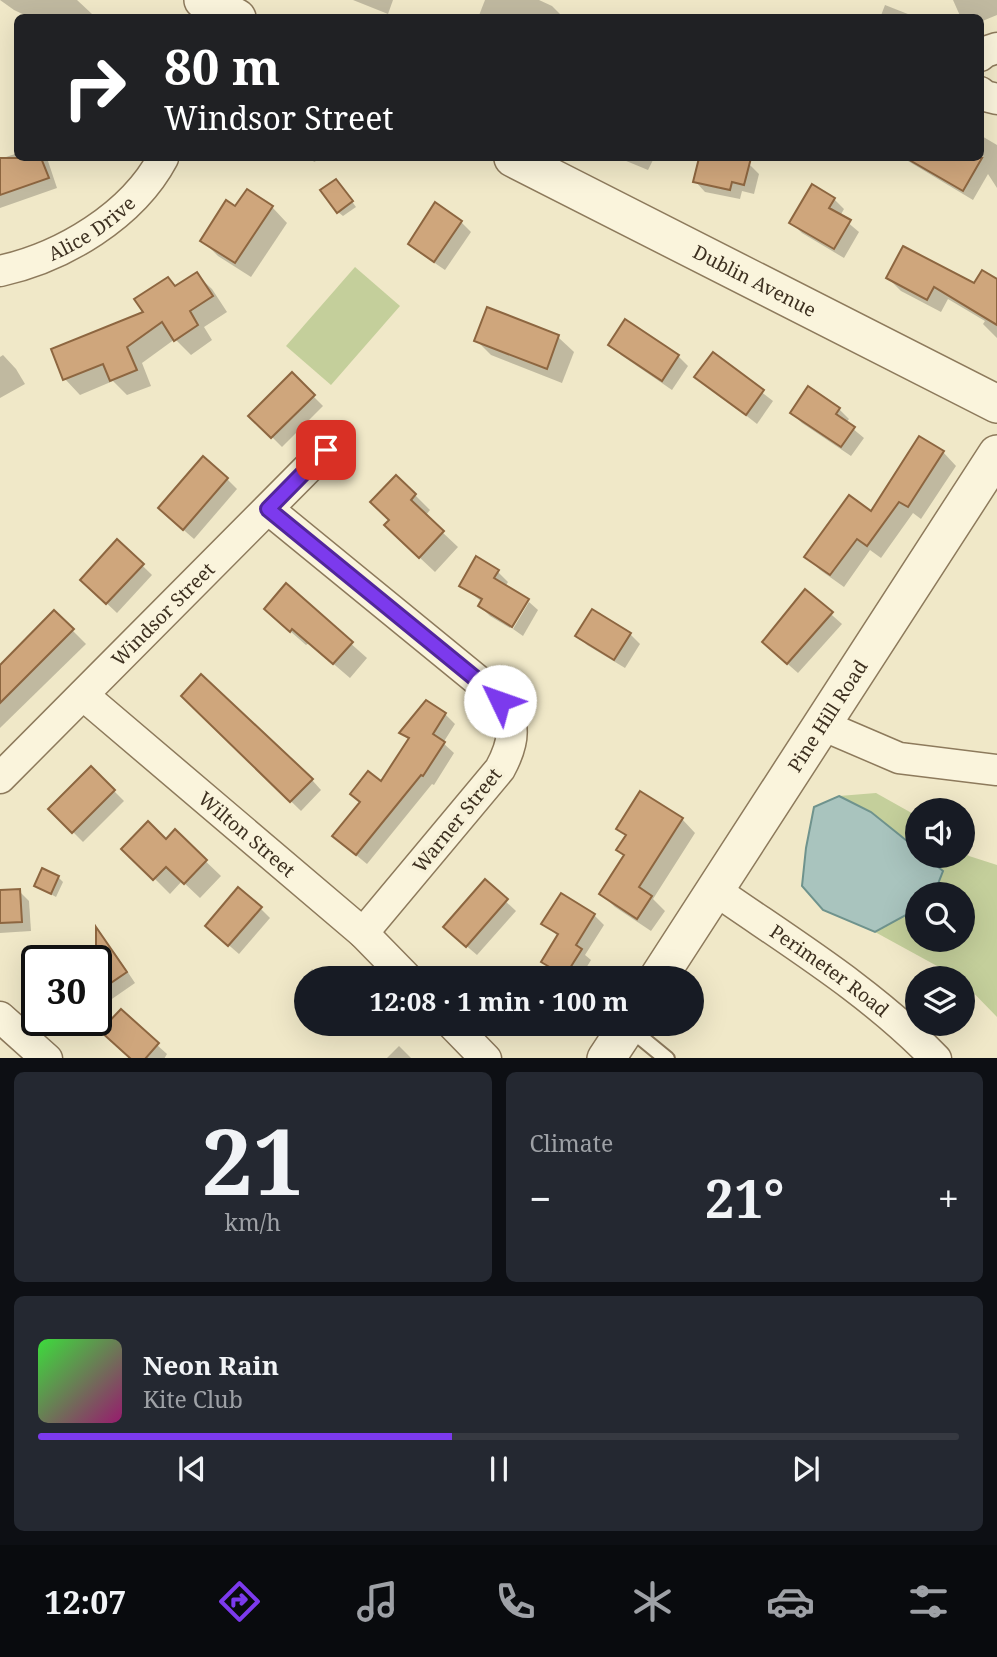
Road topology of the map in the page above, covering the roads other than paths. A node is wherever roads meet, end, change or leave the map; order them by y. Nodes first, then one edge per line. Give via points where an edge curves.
1 (203, 0) edge
2 (238, 13) edge
3 (161, 161) edge
4 (519, 161) edge
5 (0, 271) edge
6 (997, 404) edge
7 (326, 450) dead end
8 (997, 454) edge
9 (268, 509) junction
10 (83, 695) junction
11 (822, 725) junction
12 (997, 770) edge
13 (0, 778) edge
14 (715, 891) junction
15 (363, 933) junction
16 (395, 966) edge
17 (666, 966) edge
18 (0, 1017) edge
19 (464, 1036) edge
20 (621, 1036) edge
21 (641, 1036) edge
22 (46, 1058) edge
23 (485, 1058) edge
24 (607, 1058) edge
25 (666, 1058) edge
26 (935, 1058) edge

1 - 2 street
3 - 5 street, Alice Drive via 134,198 101,225 45,257
4 - 6 street, Dublin Avenue
7 - 9 street, Windsor Street
8 - 11 street, Pine Hill Road
9 - 10 street, Windsor Street
9 - 15 street, Warner Street via 487,688 500,701 512,730 510,749 500,769
10 - 13 street, Windsor Street
10 - 15 street, Wilton Street
11 - 12 street via 899,758
11 - 14 street, Pine Hill Road
14 - 17 street, Pine Hill Road
14 - 26 street, Perimeter Road via 874,1002
15 - 16 street, Wilton Street
18 - 22 street
19 - 23 street
20 - 24 street
21 - 25 lane

